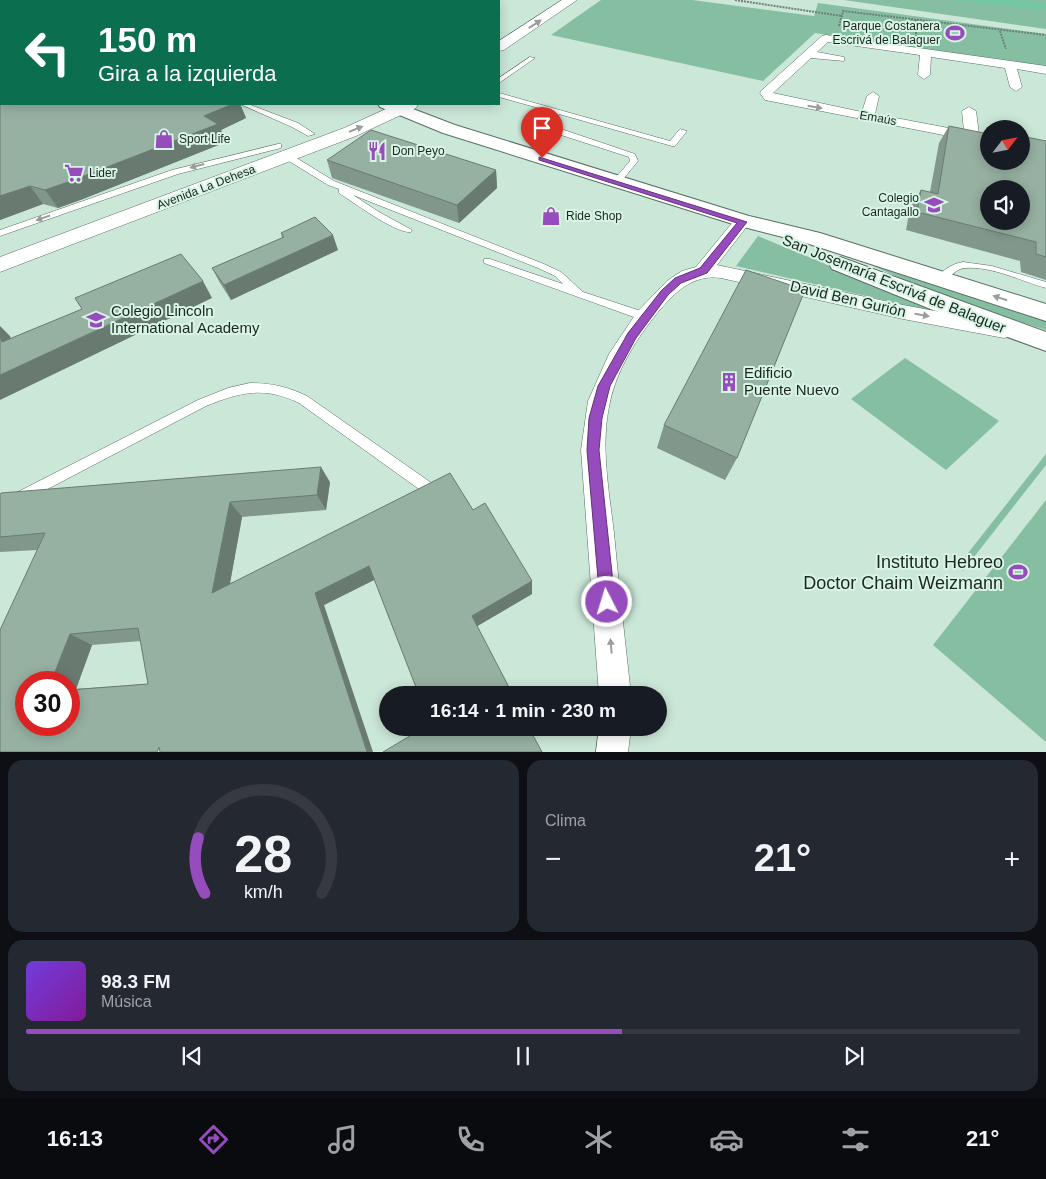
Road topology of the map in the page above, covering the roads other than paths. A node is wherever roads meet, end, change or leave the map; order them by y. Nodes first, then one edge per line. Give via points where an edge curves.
1 (572, 0) edge
2 (500, 46) edge
3 (926, 52) junction
4 (808, 54) junction
5 (532, 58) dead end
6 (840, 59) dead end
7 (1010, 64) junction
8 (1046, 70) edge
9 (924, 75) dead end
10 (500, 80) edge
11 (1016, 86) dead end
12 (500, 95) edge
13 (873, 96) dead end
14 (245, 105) edge
15 (372, 105) edge
16 (399, 106) edge
17 (969, 111) dead end
18 (558, 112) junction
19 (868, 116) junction
20 (683, 131) dead end
21 (310, 134) junction
22 (972, 137) junction
23 (980, 138) edge
24 (283, 151) junction
25 (331, 182) junction
26 (616, 182) junction
27 (743, 222) junction
28 (408, 230) dead end
29 (0, 233) edge
30 (0, 250) edge
31 (487, 261) dead end
32 (0, 265) edge
33 (703, 271) junction
34 (941, 280) junction
35 (1046, 286) edge
36 (580, 294) junction
37 (1046, 313) edge
38 (646, 317) junction
39 (1022, 334) junction
40 (1046, 342) edge
41 (428, 488) edge
42 (0, 508) edge
43 (614, 686) edge
44 (614, 736) edge
45 (612, 752) edge

2 -> 1 main road
3 - 4 street via 831,38
3 - 7 street
3 - 9 street
4 - 6 street
4 -> 19 street, Emaús via 768,90 768,96
5 - 10 lane
7 - 8 street
7 - 11 street
12 - 18 lane
13 - 19 street
14 - 21 lane
15 - 21 main road, Avenida La Dehesa
24 -> 16 main road, Avenida La Dehesa
16 - 26 street, San Josemaría Escrivá de Balaguer via 449,129
17 - 22 street
18 - 20 lane via 672,144
18 - 26 lane via 551,119 556,130 632,156 634,161
19 - 22 street, Emaús
21 - 24 main road, Avenida La Dehesa
22 - 23 street, Emaús
24 - 25 lane
24 -> 29 lane via 175,172
24 - 30 main road, Avenida La Dehesa
24 - 32 main road, Avenida La Dehesa
25 - 28 lane via 369,210
25 - 36 lane via 541,266 558,274
26 - 27 street, San Josemaría Escrivá de Balaguer
27 - 33 street, David Ben Gurión
27 - 34 street, San Josemaría Escrivá de Balaguer via 813,238
27 - 39 street, San Josemaría Escrivá de Balaguer via 806,250
31 - 36 lane
33 - 38 street, David Ben Gurión via 678,281
33 -> 39 street, David Ben Gurión via 741,274 903,312
34 - 35 lane via 952,268 976,265
37 -> 34 street, San Josemaría Escrivá de Balaguer
36 - 38 lane
43 -> 38 street, David Ben Gurión via 593,450 604,386 618,358
39 - 40 street, San Josemaría Escrivá de Balaguer
41 - 42 lane via 300,396 269,386 246,387 202,403
44 - 45 street

